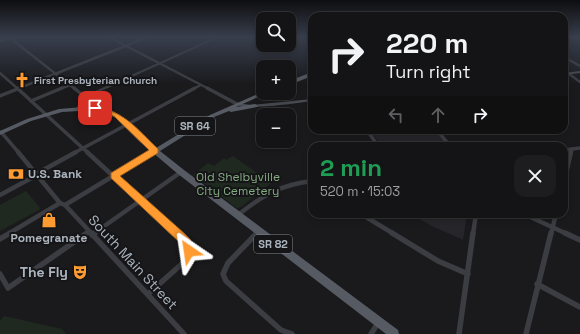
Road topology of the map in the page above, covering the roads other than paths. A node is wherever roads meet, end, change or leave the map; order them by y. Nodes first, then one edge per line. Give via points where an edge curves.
1 (27, 53) edge
2 (109, 53) edge
3 (137, 53) edge
4 (184, 53) edge
5 (568, 59) edge
6 (159, 64) junction
7 (580, 66) edge
8 (580, 72) edge
9 (0, 73) edge
10 (56, 74) junction
11 (568, 74) edge
12 (568, 75) edge
13 (308, 76) edge
14 (296, 80) edge
15 (580, 82) edge
16 (70, 85) junction
17 (201, 85) junction
18 (18, 89) junction
19 (0, 96) edge
20 (256, 96) edge
21 (85, 97) junction
22 (249, 99) junction
23 (308, 100) edge
24 (31, 101) junction
25 (237, 104) junction
26 (255, 106) junction
27 (78, 108) junction
28 (222, 111) junction
29 (45, 114) junction
30 (128, 125) junction
31 (0, 132) edge
32 (440, 134) edge
33 (447, 142) edge
34 (580, 148) edge
35 (84, 149) junction
36 (572, 149) junction
37 (568, 150) edge
38 (155, 151) junction
39 (568, 166) edge
40 (181, 172) junction
41 (36, 174) junction
42 (114, 176) junction
43 (308, 182) edge
44 (0, 195) edge
45 (139, 200) junction
46 (63, 204) junction
47 (237, 216) junction
48 (368, 218) edge
49 (475, 218) edge
50 (533, 218) edge
51 (555, 218) edge
52 (553, 227) junction
53 (258, 232) junction
54 (90, 233) junction
55 (0, 239) edge
56 (580, 240) edge
57 (0, 274) edge
58 (468, 274) junction
59 (537, 284) junction
60 (148, 294) junction
61 (580, 306) edge
62 (378, 323) junction
63 (184, 334) edge
64 (292, 334) edge
65 (371, 334) edge
66 (394, 334) edge
67 (459, 334) edge
68 (526, 334) edge

1 - 10 street
2 - 10 street
3 - 6 street
4 - 6 street
5 - 7 street
6 - 17 street
6 - 21 street
8 - 11 main road
9 - 18 street
10 - 16 street
10 - 18 street
12 - 15 street
13 - 14 main road
16 - 21 street
16 - 24 street
17 - 25 street
17 - 30 street
18 - 19 street
18 - 24 street
20 - 22 main road, SR 64
21 - 27 street
22 - 25 main road, SR 64
22 - 26 main road
23 - 26 main road
24 - 29 street
25 - 26 main road
25 - 28 main road, SR 64
26 - 28 main road
27 - 29 main road
27 - 30 main road via 109,111
28 - 38 main road, SR 64
29 - 31 main road
29 - 35 street
30 - 35 street
30 - 38 main road
31 - 41 street, South Main Street
32 - 33 street
34 - 36 street
35 - 41 street
35 - 42 street
36 - 37 street
36 - 39 street
38 - 40 main road, SR 82
38 - 42 street
40 - 45 street
40 - 47 main road, SR 82
41 - 44 street
41 - 46 street, South Main Street
42 - 45 street
42 - 46 street
43 - 47 street via 272,189
45 - 54 street
45 - 60 street via 182,237 189,251 184,262
46 - 54 street, South Main Street
46 - 55 street
47 - 53 main road, SR 82
48 - 58 street via 438,261
49 - 58 street
50 - 52 street
51 - 52 street
52 - 56 street
52 - 59 street
53 - 62 main road, SR 82
53 - 64 street via 228,262 223,274 226,281 280,330
54 - 57 street via 8,288
54 - 60 street, South Main Street
58 - 67 street
59 - 61 street
59 - 68 street
60 - 63 street, South Main Street
62 - 65 street
62 - 66 main road, SR 82

